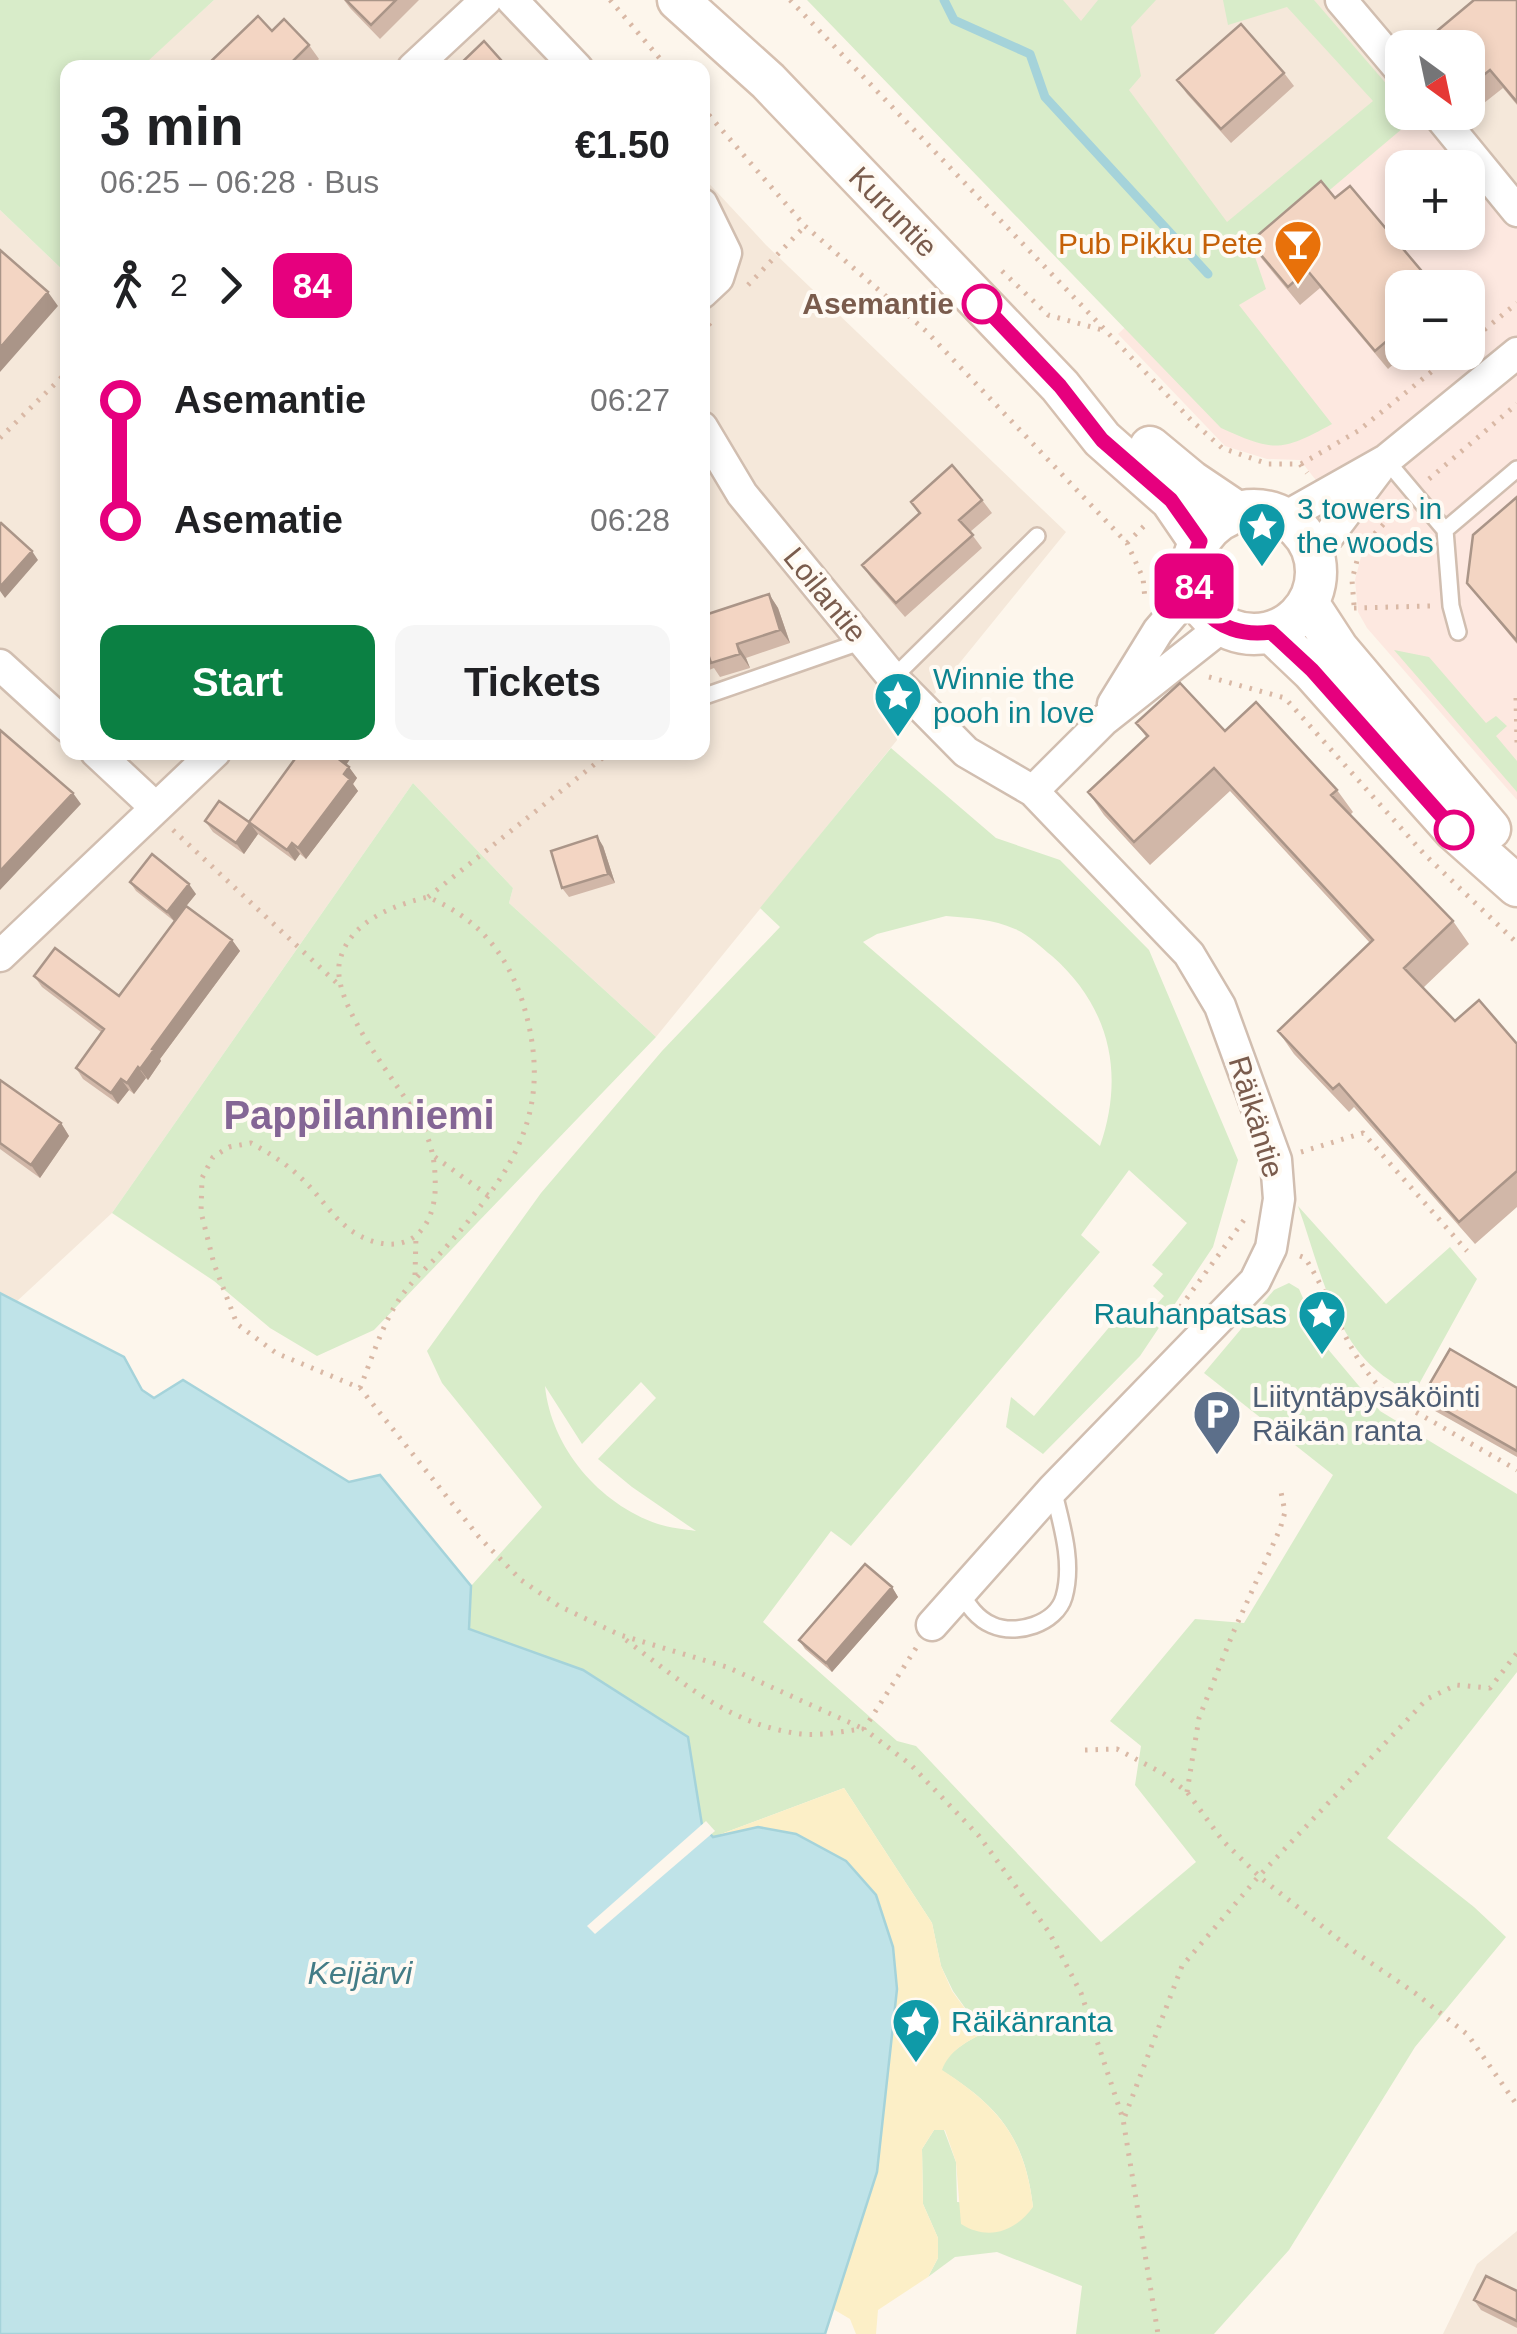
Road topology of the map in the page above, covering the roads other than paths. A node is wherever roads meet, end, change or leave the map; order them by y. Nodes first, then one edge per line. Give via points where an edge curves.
1 (486, 0) edge
2 (512, 0) edge
3 (678, 0) edge
4 (702, 0) edge
5 (1341, 0) edge
6 (1385, 52) edge
7 (422, 60) edge
8 (569, 60) edge
9 (768, 81) junction
10 (1451, 130) edge
11 (1517, 211) edge
12 (710, 221) edge
13 (711, 304) edge
14 (1517, 353) edge
15 (1060, 386) junction
16 (710, 440) edge
17 (1386, 460) junction
18 (1517, 469) edge
19 (1332, 507) junction
20 (1238, 512) junction
21 (1285, 518) junction
22 (1444, 530) junction
23 (1037, 536) dead end
24 (1200, 541) junction
25 (1314, 555) junction
26 (1194, 589) junction
27 (1308, 602) junction
28 (1223, 626) junction
29 (1271, 632) junction
30 (1458, 632) dead end
31 (863, 641) junction
32 (0, 665) edge
33 (893, 678) junction
34 (710, 694) edge
35 (60, 719) edge
36 (1104, 720) junction
37 (105, 760) edge
38 (207, 760) edge
39 (1033, 790) junction
40 (156, 808) junction
41 (1517, 858) edge
42 (1517, 886) edge
43 (0, 956) edge
44 (1053, 1489) junction
45 (960, 1592) junction
46 (932, 1624) road end

1 - 7 street
2 - 8 street
3 - 9 main road, Kuruntie
4 - 9 main road, Kuruntie
5 - 6 street
9 - 15 main road, Kuruntie
10 - 11 street
12 - 13 street via 726,254
14 - 17 street
15 - 20 main road, Kuruntie
15 - 24 main road, Kuruntie via 1102,440 1171,500
16 - 31 street, Loilantie via 742,494
17 - 19 street
17 - 22 lane
18 - 22 lane
19 - 21 street
19 - 25 street
20 - 21 main road
20 - 24 main road
21 - 25 main road
22 - 30 lane
23 - 33 lane
24 - 26 main road
25 - 27 main road via 1315,588
26 - 28 main road
26 - 36 street via 1158,631
27 - 29 main road via 1299,616
27 - 41 main road via 1338,649
28 - 29 main road
28 - 36 street
29 - 42 main road via 1454,830
31 - 33 street, Loilantie
31 - 34 lane
32 - 35 street
33 - 39 street, Loilantie via 966,752
36 - 39 street
37 - 40 street
38 - 40 street
39 - 44 street, Räikäntie via 1189,954 1220,1006 1276,1160 1280,1200 1271,1248 1254,1281
40 - 43 street
44 - 45 street, Räikäntie
44 - 45 lane via 1068,1571 1063,1602 1044,1622 1017,1629 992,1626
45 - 46 street, Räikäntie

